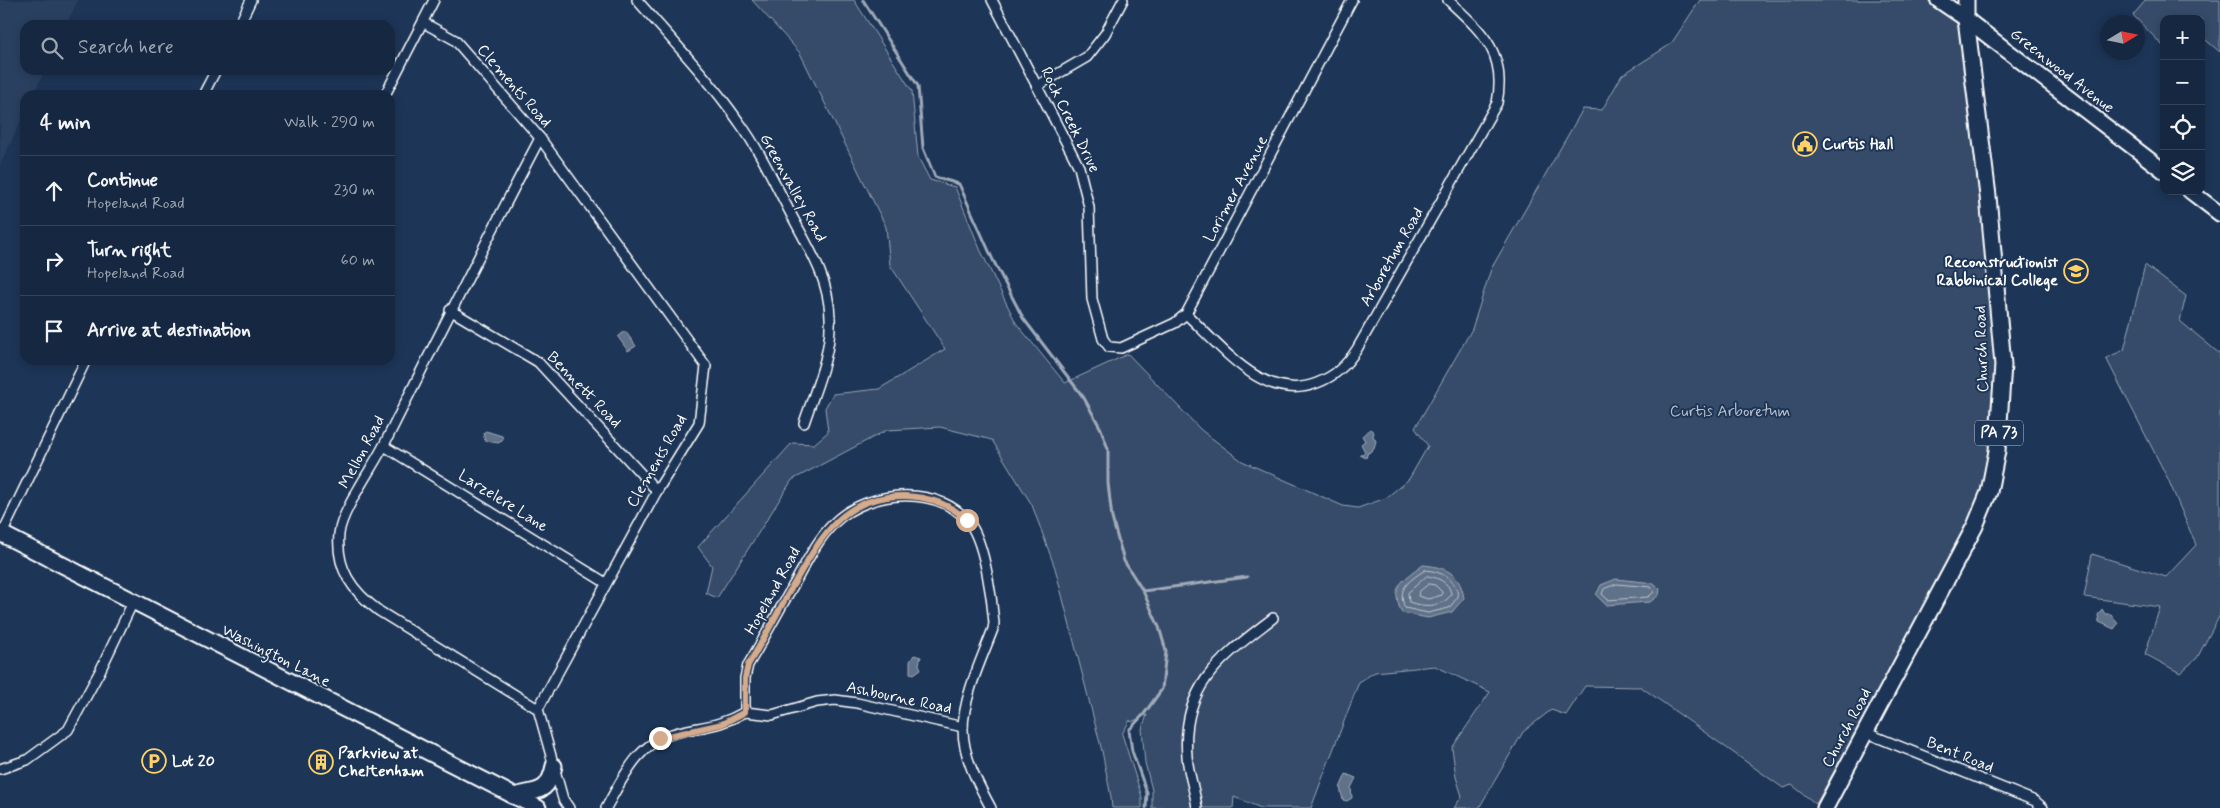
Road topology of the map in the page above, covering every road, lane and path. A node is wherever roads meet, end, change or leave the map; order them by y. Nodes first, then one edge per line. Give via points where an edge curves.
1 (251, 0) edge
2 (434, 0) edge
3 (637, 0) edge
4 (992, 0) edge
5 (1123, 0) edge
6 (1352, 0) edge
7 (1448, 0) edge
8 (1938, 0) edge
9 (1966, 0) edge
10 (1966, 19) junction
11 (241, 20) edge
12 (424, 23) junction
13 (214, 75) edge
14 (1037, 86) junction
15 (206, 90) edge
16 (388, 90) edge
17 (540, 138) junction
18 (2160, 168) edge
19 (2195, 195) edge
20 (2220, 214) edge
21 (450, 310) junction
22 (1186, 314) junction
23 (1109, 347) joint
24 (84, 365) edge
25 (804, 423) dead end
26 (384, 446) junction
27 (657, 491) junction
28 (1, 534) edge
29 (606, 583) junction
30 (133, 602) junction
31 (1273, 618) dead end
32 (538, 709) junction
33 (745, 712) junction
34 (963, 727) junction
35 (1864, 732) junction
36 (554, 766) junction
37 (0, 769) edge
38 (513, 796) junction
39 (538, 808) edge
40 (569, 808) edge
41 (606, 808) edge
42 (991, 808) edge
43 (1197, 808) edge
44 (1825, 808) edge
45 (2043, 808) edge

1 - 11 street
2 - 12 street
3 - 25 street, Greenvalley Road via 719,94 740,124 823,277 830,319 828,346
4 - 14 street, Rock Creek Drive
5 - 14 street via 1105,34 1087,57
6 - 22 street, Lorimer Avenue
7 - 22 street, Arboretum Road via 1480,29 1492,49 1499,75 1497,103 1347,363 1336,374 1312,385 1286,388 1268,384 1252,375
8 - 10 main road, Greenwood Avenue
9 - 10 main road, Church Road / PA 73
10 - 18 main road, Greenwood Avenue
10 - 35 main road, Church Road / PA 73 via 1988,196 2003,365 1997,451 1989,492 1975,526
12 - 16 street
12 - 17 street, Clements Road via 455,40
13 - 15 street
14 - 23 street, Rock Creek Drive via 1070,148 1085,185 1092,238 1092,299 1103,339
17 - 21 street, Mellon Road
17 - 27 street, Clements Road via 706,366 699,423
19 - 20 main road
21 - 26 street, Mellon Road
21 - 27 street, Bennett Road via 538,362
22 - 23 street, Lorimer Avenue via 1175,323 1121,348
24 - 28 street
26 - 29 street, Larzelere Lane
26 - 32 street, Mellon Road via 344,516 339,532 341,561 353,588 379,611
27 - 29 street, Clements Road
28 - 30 main road, Washington Lane
29 - 32 street, Clements Road
30 - 37 street via 68,730 27,760
30 - 38 main road, Washington Lane
31 - 43 street via 1224,656 1194,698 1188,724 1187,756
32 - 36 street
33 - 34 street, Ashbourne Road via 772,715 835,700
33 - 34 street, Hopeland Road via 748,665 821,538 838,519 867,502 913,496 955,509 972,527 982,550 994,623 972,684
33 - 41 street via 722,724 674,733 654,742 635,759
34 - 42 street, Ashbourne Road via 972,768
35 - 44 main road, Church Road / PA 73
35 - 45 street, Bent Road via 2035,801
36 - 38 main road via 551,781 543,789
36 - 40 street
38 - 39 main road, Washington Lane

